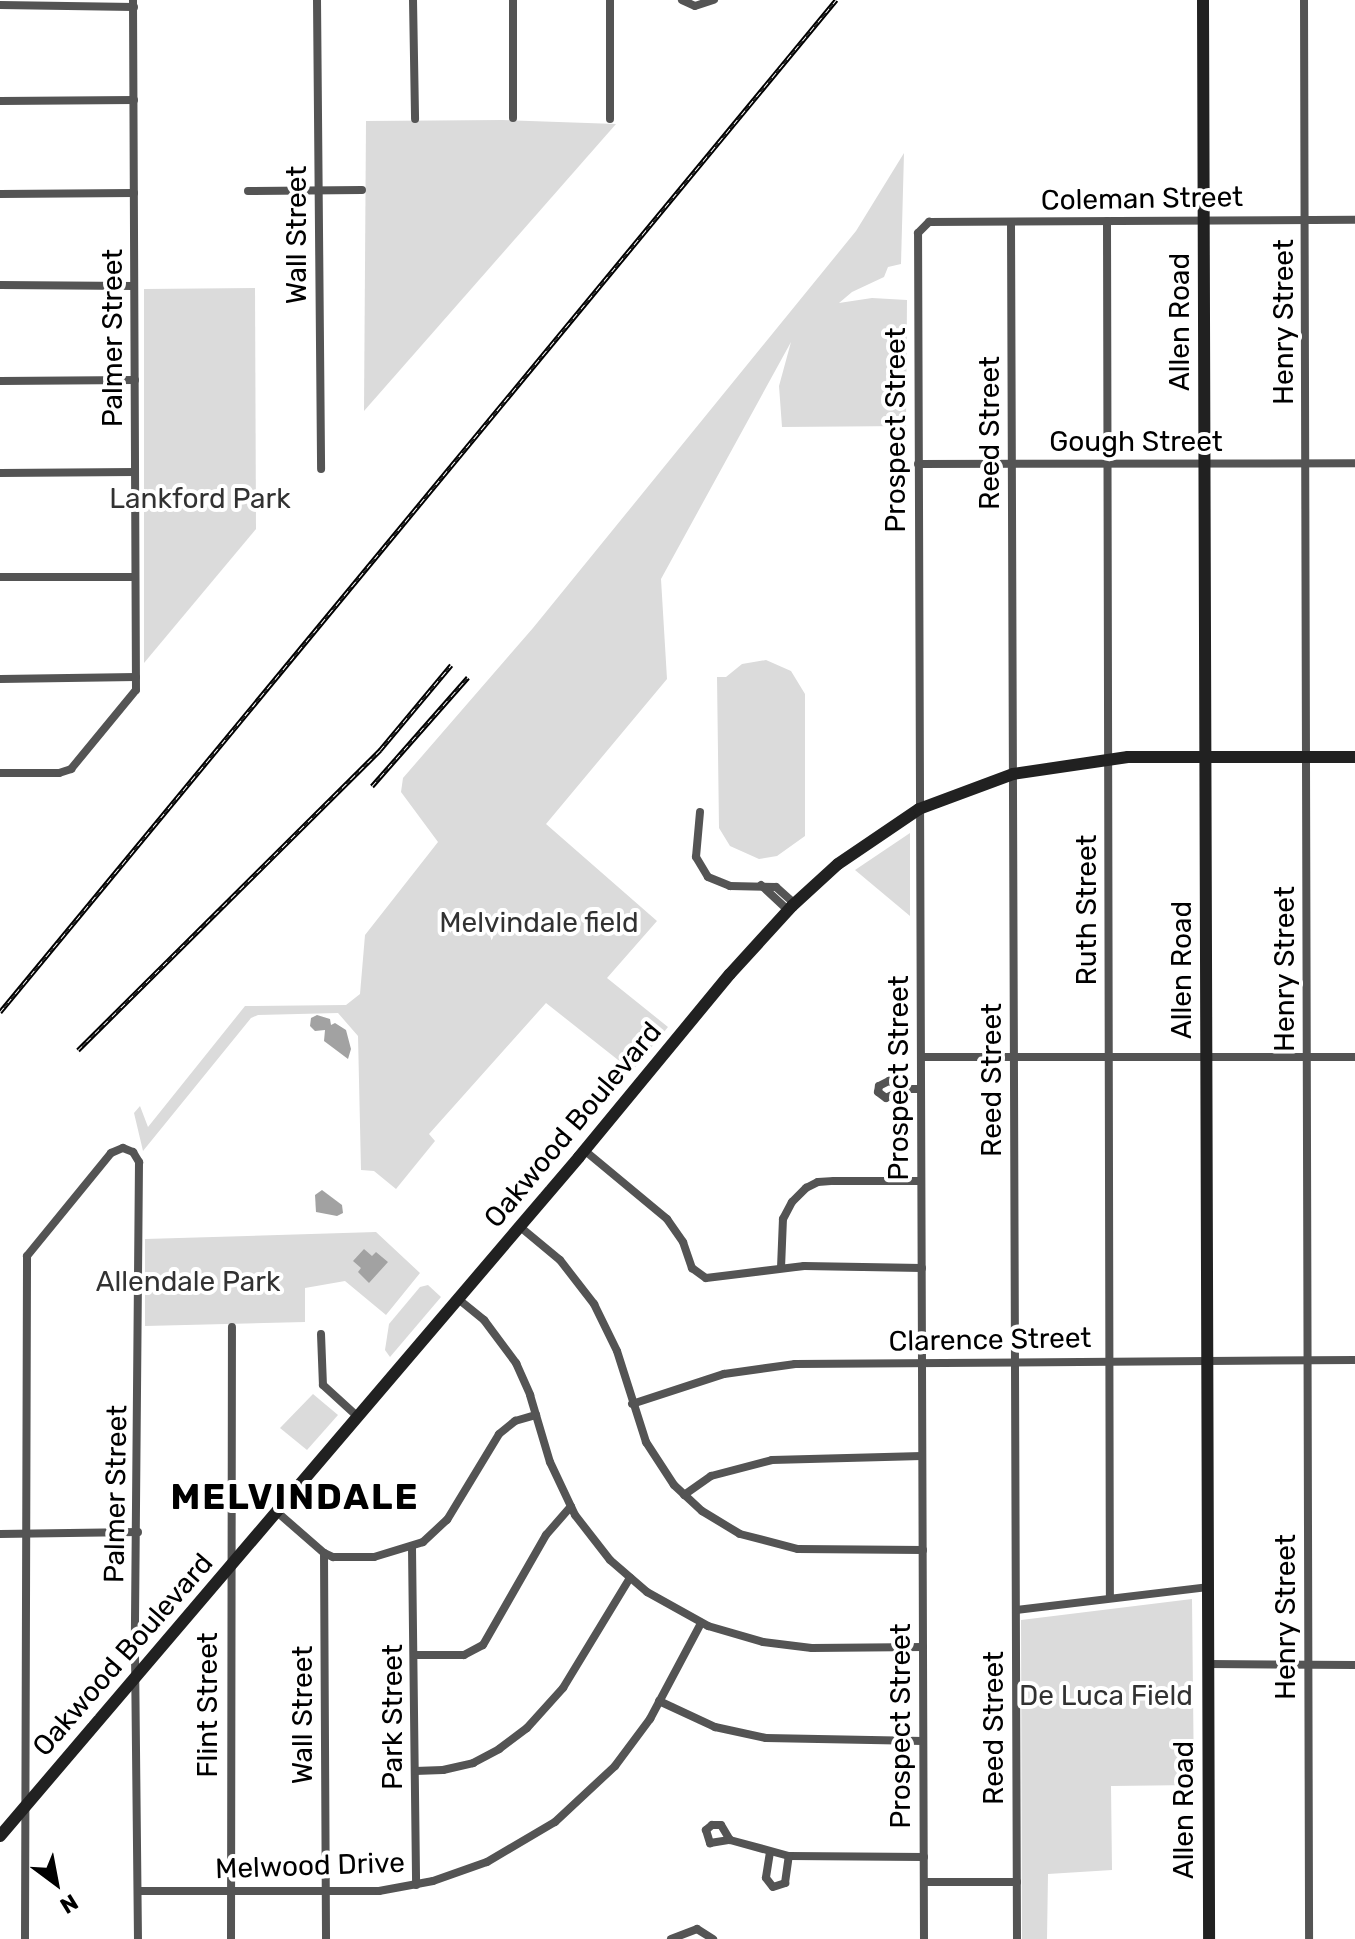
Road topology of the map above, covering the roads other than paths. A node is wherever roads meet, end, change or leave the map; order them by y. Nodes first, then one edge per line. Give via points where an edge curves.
1 (317, 0) edge
2 (413, 0) edge
3 (513, 0) edge
4 (610, 0) edge
5 (682, 0) edge
6 (714, 0) edge
7 (1203, 0) edge
8 (1304, 0) edge
9 (134, 3) edge
10 (0, 5) edge
11 (134, 100) junction
12 (0, 101) edge
13 (513, 118) dead end
14 (415, 119) dead end
15 (610, 119) dead end
16 (362, 190) dead end
17 (248, 191) dead end
18 (319, 191) junction
19 (134, 193) junction
20 (0, 194) edge
21 (1305, 219) junction
22 (1204, 220) junction
23 (1355, 220) edge
24 (1107, 221) junction
25 (929, 222) joint
26 (1011, 222) junction
27 (0, 285) edge
28 (134, 286) junction
29 (135, 380) junction
30 (0, 381) edge
31 (1306, 463) junction
32 (1355, 463) edge
33 (918, 464) junction
34 (1012, 464) junction
35 (1108, 464) junction
36 (1204, 464) junction
37 (321, 469) dead end
38 (135, 472) junction
39 (0, 473) edge
40 (0, 577) edge
41 (135, 577) junction
42 (136, 677) junction
43 (0, 679) edge
44 (1355, 757) edge
45 (1109, 758) junction
46 (1205, 758) junction
47 (1307, 758) junction
48 (0, 773) edge
49 (1013, 774) junction
50 (919, 809) junction
51 (700, 812) dead end
52 (791, 906) junction
53 (1014, 1056) junction
54 (1109, 1056) junction
55 (1206, 1056) junction
56 (921, 1057) junction
57 (1306, 1057) junction
58 (1355, 1057) edge
59 (905, 1089) dead end
60 (921, 1089) junction
61 (584, 1150) junction
62 (921, 1181) junction
63 (519, 1226) junction
64 (781, 1268) junction
65 (922, 1268) junction
66 (457, 1298) junction
67 (232, 1327) dead end
68 (321, 1334) dead end
69 (1207, 1359) junction
70 (1109, 1360) junction
71 (1308, 1360) junction
72 (1355, 1360) edge
73 (1015, 1362) junction
74 (922, 1364) junction
75 (632, 1404) junction
76 (536, 1415) junction
77 (357, 1416) junction
78 (922, 1456) junction
79 (684, 1495) junction
80 (571, 1506) junction
81 (277, 1512) junction
82 (138, 1532) junction
83 (0, 1534) edge
84 (26, 1534) junction
85 (412, 1548) junction
86 (923, 1550) junction
87 (324, 1553) junction
88 (232, 1565) junction
89 (630, 1578) junction
90 (1208, 1587) junction
91 (1110, 1598) junction
92 (1016, 1610) junction
93 (701, 1623) junction
94 (923, 1647) junction
95 (414, 1655) junction
96 (1208, 1664) junction
97 (1308, 1665) junction
98 (1355, 1665) edge
99 (137, 1676) junction
100 (659, 1701) junction
101 (923, 1741) junction
102 (415, 1771) junction
103 (24, 1807) junction
104 (0, 1836) edge
105 (730, 1840) dead end
106 (770, 1852) junction
107 (789, 1856) junction
108 (924, 1857) junction
109 (924, 1882) junction
110 (1017, 1882) junction
111 (416, 1885) junction
112 (138, 1891) junction
113 (231, 1891) junction
114 (326, 1892) junction
115 (25, 1939) edge
116 (138, 1939) edge
117 (231, 1939) edge
118 (326, 1939) edge
119 (671, 1939) edge
120 (713, 1939) edge
121 (924, 1939) edge
122 (1017, 1939) edge
123 (1209, 1939) edge
124 (1309, 1939) edge

1 - 18 street, Wall Street
2 - 14 street
3 - 13 street
4 - 15 street
5 - 6 street via 695,6
7 - 22 main road, Allen Road
8 - 21 street, Henry Street
9 - 10 street
9 - 11 street, Palmer Street
11 - 12 street
11 - 19 street, Palmer Street
16 - 18 street
17 - 18 street
18 - 37 street, Wall Street
19 - 20 street
19 - 28 street, Palmer Street
21 - 22 street, Coleman Street
21 - 23 street, Coleman Street
21 - 31 street, Henry Street
22 - 24 street, Coleman Street
22 - 36 main road, Allen Road
24 - 26 street, Coleman Street
24 - 35 street, Ruth Street
25 - 26 street, Coleman Street
25 - 33 street, Prospect Street via 918,233
26 - 34 street, Reed Street
27 - 28 street
28 - 29 street, Palmer Street
29 - 30 street
29 - 38 street, Palmer Street
31 - 32 street, Gough Street
31 - 36 street, Gough Street
31 - 47 street, Henry Street
33 - 34 street, Gough Street
33 - 50 street, Prospect Street
34 - 35 street, Gough Street
34 - 49 street, Reed Street
35 - 36 street, Gough Street
35 - 45 street, Ruth Street
36 - 46 main road, Allen Road
38 - 39 street
38 - 41 street, Palmer Street
40 - 41 street
41 - 42 street, Palmer Street
42 - 43 street
42 - 48 street via 136,690 68,771
44 - 47 main road, Oakwood Boulevard
45 - 46 main road, Oakwood Boulevard
45 - 49 main road, Oakwood Boulevard
45 - 54 street, Ruth Street
46 - 47 main road, Oakwood Boulevard
46 - 55 main road, Allen Road
47 - 57 street, Henry Street
49 - 50 main road, Oakwood Boulevard
49 - 53 street, Reed Street
50 - 52 main road, Oakwood Boulevard via 838,864
50 - 56 street, Prospect Street
51 - 52 street via 696,857 702,870 717,884 761,885
52 - 61 main road, Oakwood Boulevard
53 - 54 street
53 - 56 street
53 - 73 street, Reed Street
54 - 55 street
54 - 70 street, Ruth Street
55 - 57 street
55 - 69 main road, Allen Road
56 - 60 street, Prospect Street
57 - 58 street
57 - 71 street, Henry Street
59 - 60 street
60 - 62 street, Prospect Street
61 - 63 main road, Oakwood Boulevard
61 - 64 street via 667,1219 700,1275 713,1278
62 - 64 street via 834,1181 806,1188 783,1219
62 - 65 street, Prospect Street
63 - 66 main road, Oakwood Boulevard
63 - 75 street via 560,1260 594,1304 617,1351
64 - 65 street
65 - 74 street, Prospect Street
66 - 76 street via 507,1349
66 - 77 main road, Oakwood Boulevard
67 - 88 street, Flint Street
68 - 77 street via 323,1385
69 - 70 street, Clarence Street
69 - 71 street, Clarence Street
69 - 90 main road, Allen Road
70 - 73 street, Clarence Street
70 - 91 street, Ruth Street
71 - 72 street, Clarence Street
71 - 97 street, Henry Street
73 - 74 street, Clarence Street
73 - 92 street, Reed Street
74 - 75 street, Clarence Street via 755,1369 693,1382
74 - 78 street, Prospect Street
75 - 79 street via 653,1455
76 - 80 street
76 - 85 street via 515,1421 499,1434 447,1520
77 - 81 main road, Oakwood Boulevard
78 - 79 street via 772,1460 720,1473
78 - 86 street, Prospect Street
79 - 86 street via 724,1526 777,1545 819,1551
80 - 89 street via 598,1546
80 - 95 street via 546,1535 483,1645 464,1655
81 - 87 street
81 - 88 main road, Oakwood Boulevard
82 - 84 street
82 - 84 street, Palmer Street via 139,1162 128,1149 111,1153 27,1256
82 - 99 street, Palmer Street
83 - 84 street
84 - 103 street
85 - 87 street via 374,1557
85 - 95 street, Park Street
86 - 94 street, Prospect Street
87 - 114 street, Wall Street
88 - 99 main road, Oakwood Boulevard
88 - 113 street, Flint Street
89 - 93 street
89 - 102 street via 563,1688 527,1728 473,1763
90 - 91 street
90 - 96 main road, Allen Road
91 - 92 street
92 - 110 street, Reed Street
93 - 94 street via 788,1646
93 - 100 street, Melwood Drive
94 - 101 street, Prospect Street
95 - 102 street, Park Street
96 - 97 street
96 - 123 main road, Allen Road
97 - 98 street
97 - 124 street, Henry Street
99 - 103 main road, Oakwood Boulevard
99 - 112 street, Palmer Street
100 - 101 street via 715,1727 766,1738
100 - 111 street, Melwood Drive via 615,1766 555,1822 487,1862
101 - 108 street, Prospect Street
102 - 111 street, Park Street
103 - 104 main road, Oakwood Boulevard
103 - 115 street
105 - 106 street
106 - 107 street
106 - 107 street via 766,1878 773,1887 785,1883
107 - 108 street
108 - 109 street, Prospect Street
109 - 110 street
109 - 121 street, Prospect Street
110 - 122 street, Reed Street
111 - 114 street, Melwood Drive
112 - 113 street, Melwood Drive
112 - 116 street, Palmer Street
113 - 114 street, Melwood Drive
113 - 117 street, Flint Street
114 - 118 street, Wall Street
119 - 120 street via 697,1929

